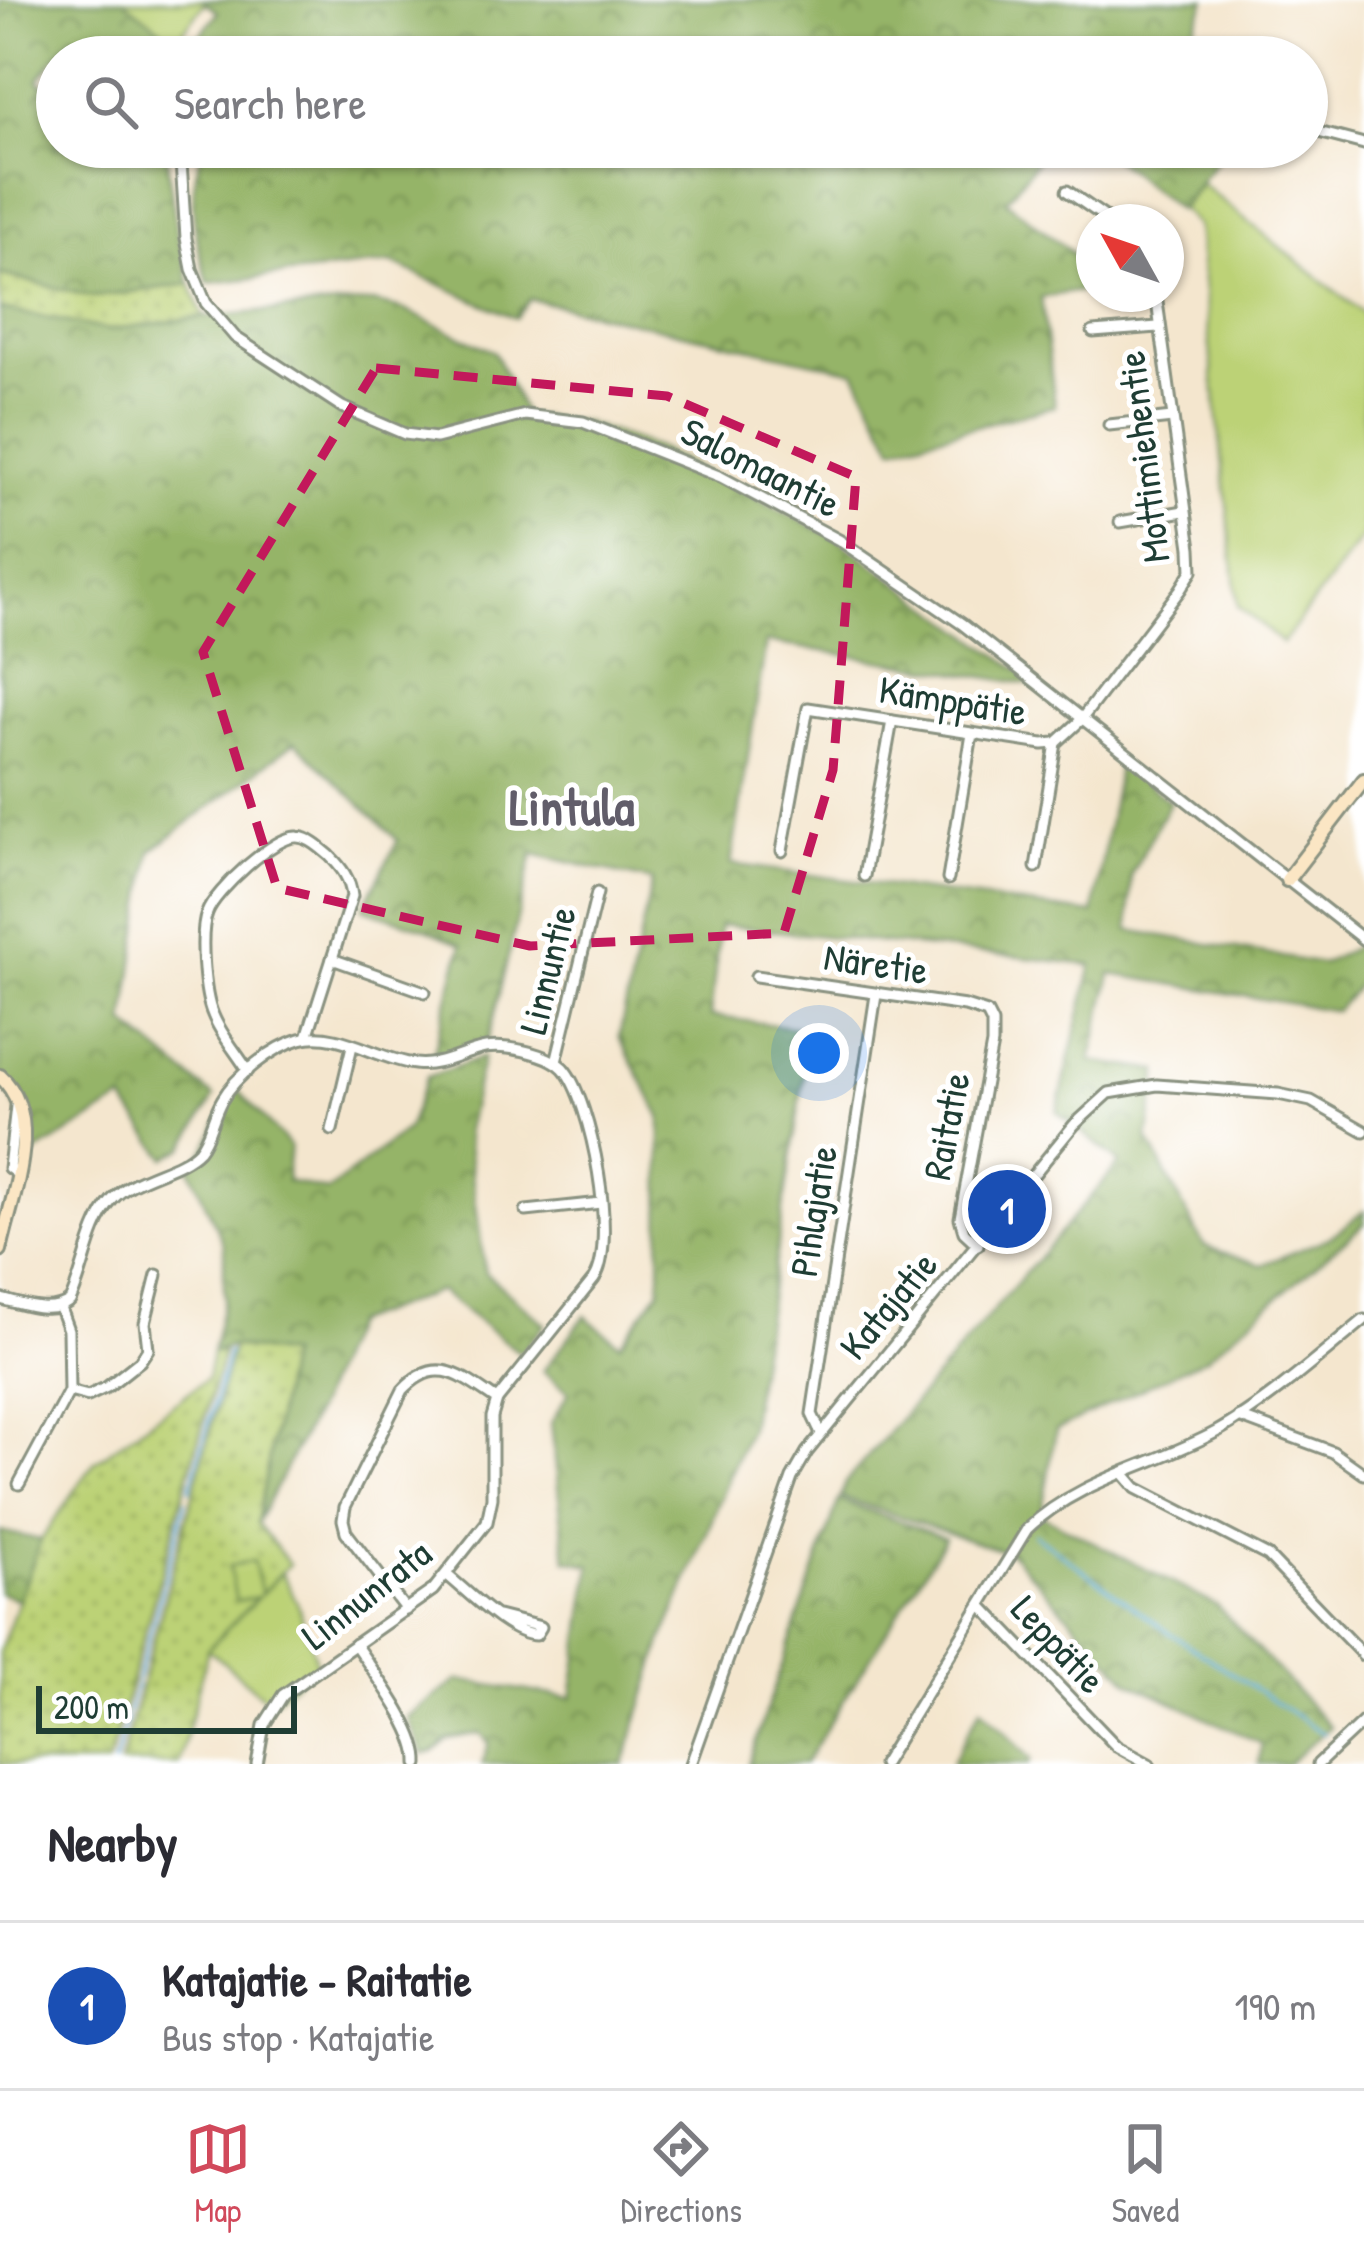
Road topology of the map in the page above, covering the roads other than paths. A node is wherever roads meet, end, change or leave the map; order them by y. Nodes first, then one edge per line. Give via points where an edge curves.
1 (1328, 135) edge
2 (1364, 144) edge
3 (182, 168) edge
4 (1067, 191) dead end
5 (1086, 204) edge
6 (1157, 312) edge
7 (1158, 327) junction
8 (1093, 332) dead end
9 (1172, 418) junction
10 (1109, 425) dead end
11 (1184, 512) junction
12 (1120, 522) dead end
13 (892, 721) junction
14 (1080, 721) junction
15 (972, 734) junction
16 (1056, 743) junction
17 (1364, 780) edge
18 (782, 851) dead end
19 (1036, 867) dead end
20 (864, 876) dead end
21 (948, 879) dead end
22 (1287, 880) junction
23 (597, 893) dead end
24 (1364, 940) edge
25 (332, 959) junction
26 (756, 976) dead end
27 (425, 992) dead end
28 (876, 995) junction
29 (987, 1013) joint
30 (307, 1037) junction
31 (352, 1046) junction
32 (556, 1062) junction
33 (248, 1071) junction
34 (0, 1076) edge
35 (18, 1096) junction
36 (332, 1130) dead end
37 (1364, 1131) edge
38 (16, 1174) junction
39 (601, 1203) junction
40 (526, 1211) dead end
41 (978, 1245) junction
42 (0, 1250) edge
43 (157, 1275) dead end
44 (0, 1299) edge
45 (60, 1309) junction
46 (1362, 1324) edge
47 (69, 1391) junction
48 (497, 1400) junction
49 (1239, 1417) junction
50 (821, 1433) junction
51 (1124, 1474) junction
52 (1364, 1474) edge
53 (20, 1484) dead end
54 (447, 1575) junction
55 (982, 1606) junction
56 (406, 1610) junction
57 (498, 1616) dead end
58 (355, 1644) junction
59 (1364, 1656) edge
60 (1364, 1721) edge
61 (257, 1764) edge
62 (418, 1764) edge
63 (691, 1764) edge
64 (883, 1764) edge
65 (1150, 1764) edge
66 (1318, 1764) edge

1 - 2 street
3 - 14 street, Salomaantie via 186,238 206,303 235,337 342,407 436,439 547,415 658,449 839,540 962,624
4 - 5 street
6 - 7 street, Mottimiehentie
7 - 8 street
7 - 9 street, Mottimiehentie
9 - 10 street
9 - 11 street, Mottimiehentie
11 - 12 street
11 - 14 street, Mottimiehentie via 1192,571
13 - 15 street, Kämppätie
13 - 18 street, Kämppätie via 808,708
13 - 20 street
14 - 16 street, Kämppätie
14 - 22 street, Salomaantie
15 - 16 street, Kämppätie
15 - 21 street
16 - 19 street
17 - 22 street
22 - 24 street, Salomaantie
23 - 32 street, Linnuntie
25 - 27 street
25 - 30 street
25 - 33 street via 350,882 311,841 284,838 215,897 204,930 207,995
26 - 28 street, Näretie
28 - 29 street, Näretie
28 - 50 street, Pihlajatie via 812,1414
29 - 41 street, Raitatie via 992,1044 960,1219
30 - 31 street
30 - 33 street
31 - 32 street via 412,1064 500,1047
31 - 36 street
32 - 39 street via 592,1129
33 - 45 street via 223,1097 199,1150 111,1201
34 - 35 street
35 - 38 street
35 - 38 street via 9,1168
37 - 41 street, Katajatie via 1311,1101 1278,1094 1157,1085 1109,1093 1064,1136
38 - 42 street
39 - 40 street
39 - 48 street via 601,1268
41 - 50 street, Katajatie
43 - 47 street via 140,1360 88,1396
44 - 45 street
45 - 47 street
46 - 49 street
47 - 53 street
48 - 54 street, Linnunrata via 489,1516
48 - 56 street via 440,1369 417,1375 345,1507 346,1532
49 - 51 street
49 - 52 street via 1333,1452
50 - 63 street, Katajatie via 792,1478
51 - 55 street via 1067,1496 1027,1529
51 - 59 street via 1136,1488 1268,1556
54 - 56 street, Linnunrata
54 - 57 street
55 - 64 street
55 - 65 street, Leppätie via 1116,1746
56 - 58 street, Linnunrata
58 - 61 street, Linnunrata via 270,1711
58 - 62 street via 408,1728
60 - 66 street

